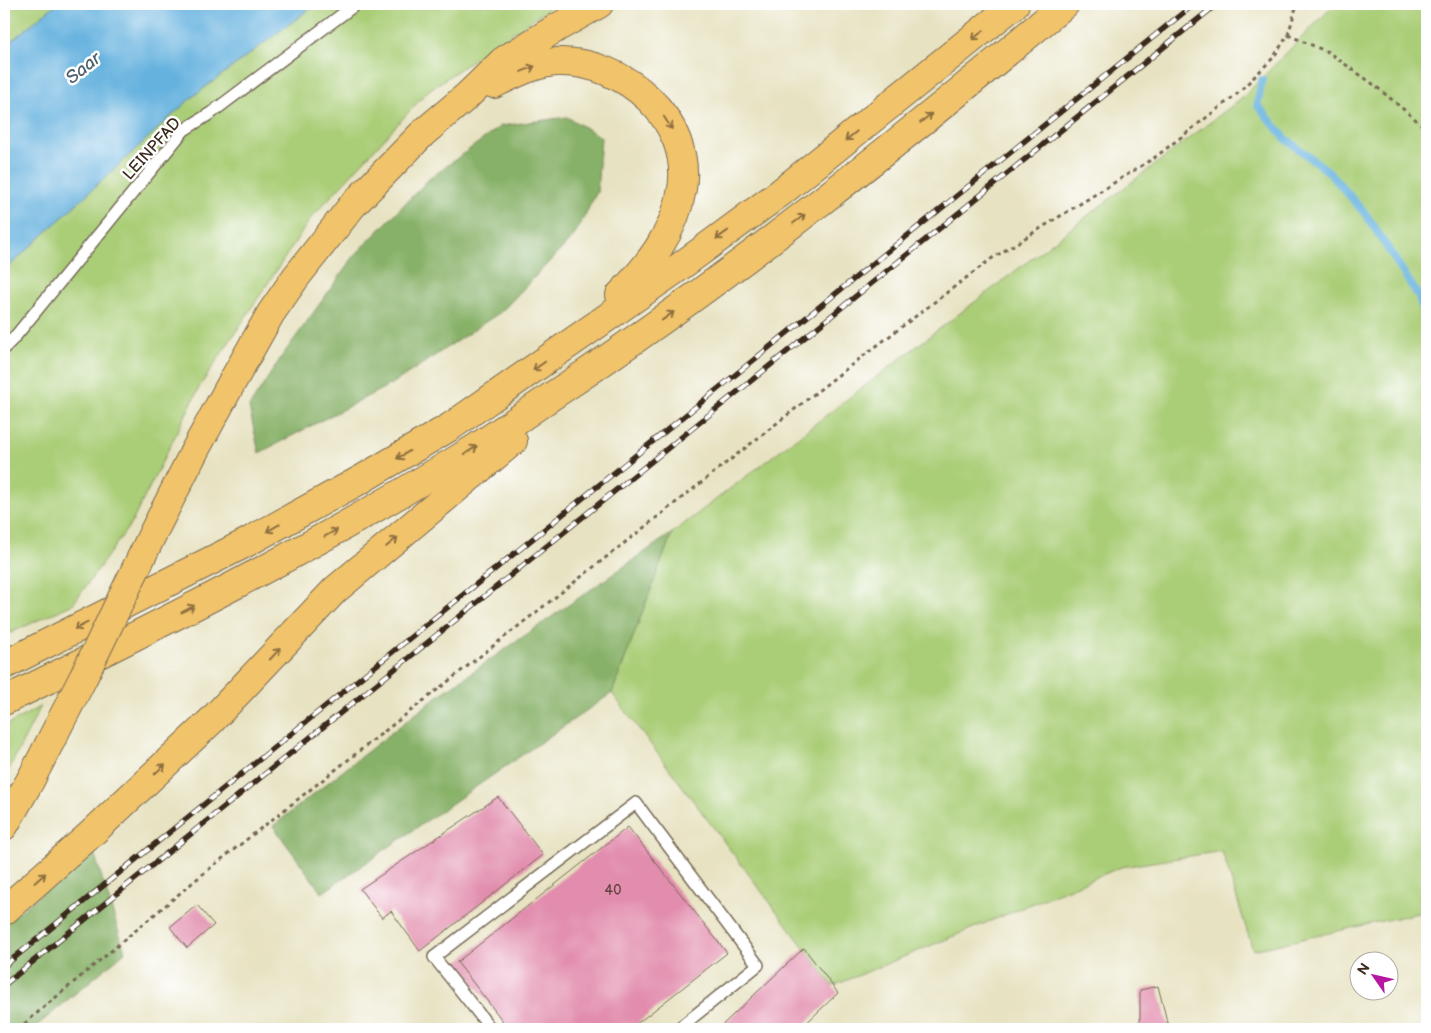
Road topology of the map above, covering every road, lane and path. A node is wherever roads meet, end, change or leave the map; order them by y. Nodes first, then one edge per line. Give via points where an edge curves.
1 (356, 4) edge
2 (600, 4) edge
3 (1015, 4) edge
4 (1065, 4) edge
5 (1296, 4) edge
6 (1288, 35) junction
7 (467, 96) junction
8 (1427, 129) edge
9 (579, 338) junction
10 (628, 344) junction
11 (4, 348) edge
12 (4, 665) edge
13 (4, 701) edge
14 (4, 826) edge
15 (4, 911) edge
16 (18, 1029) edge
17 (491, 1029) edge
18 (678, 1029) edge

1 - 11 lane, LEINPFAD via 184,130
2 - 7 highway via 503,62
3 -> 9 highway via 780,192
10 -> 4 highway via 802,216
5 - 6 path
6 - 8 path via 1328,52
6 - 16 path via 1273,58 1237,94 1154,158 991,259 837,376 204,873
7 -> 9 highway via 536,65 579,63 619,76 633,85 655,106 673,131 680,149 682,188 669,230 643,270
7 - 14 highway, bridge via 423,133 352,206 271,314 194,452 83,678
9 -> 12 highway via 450,427 362,479 235,548
13 -> 10 highway via 144,632 376,508 465,455
15 -> 10 highway via 211,721 335,590
17 - 18 lane via 434,957 636,803 758,965

